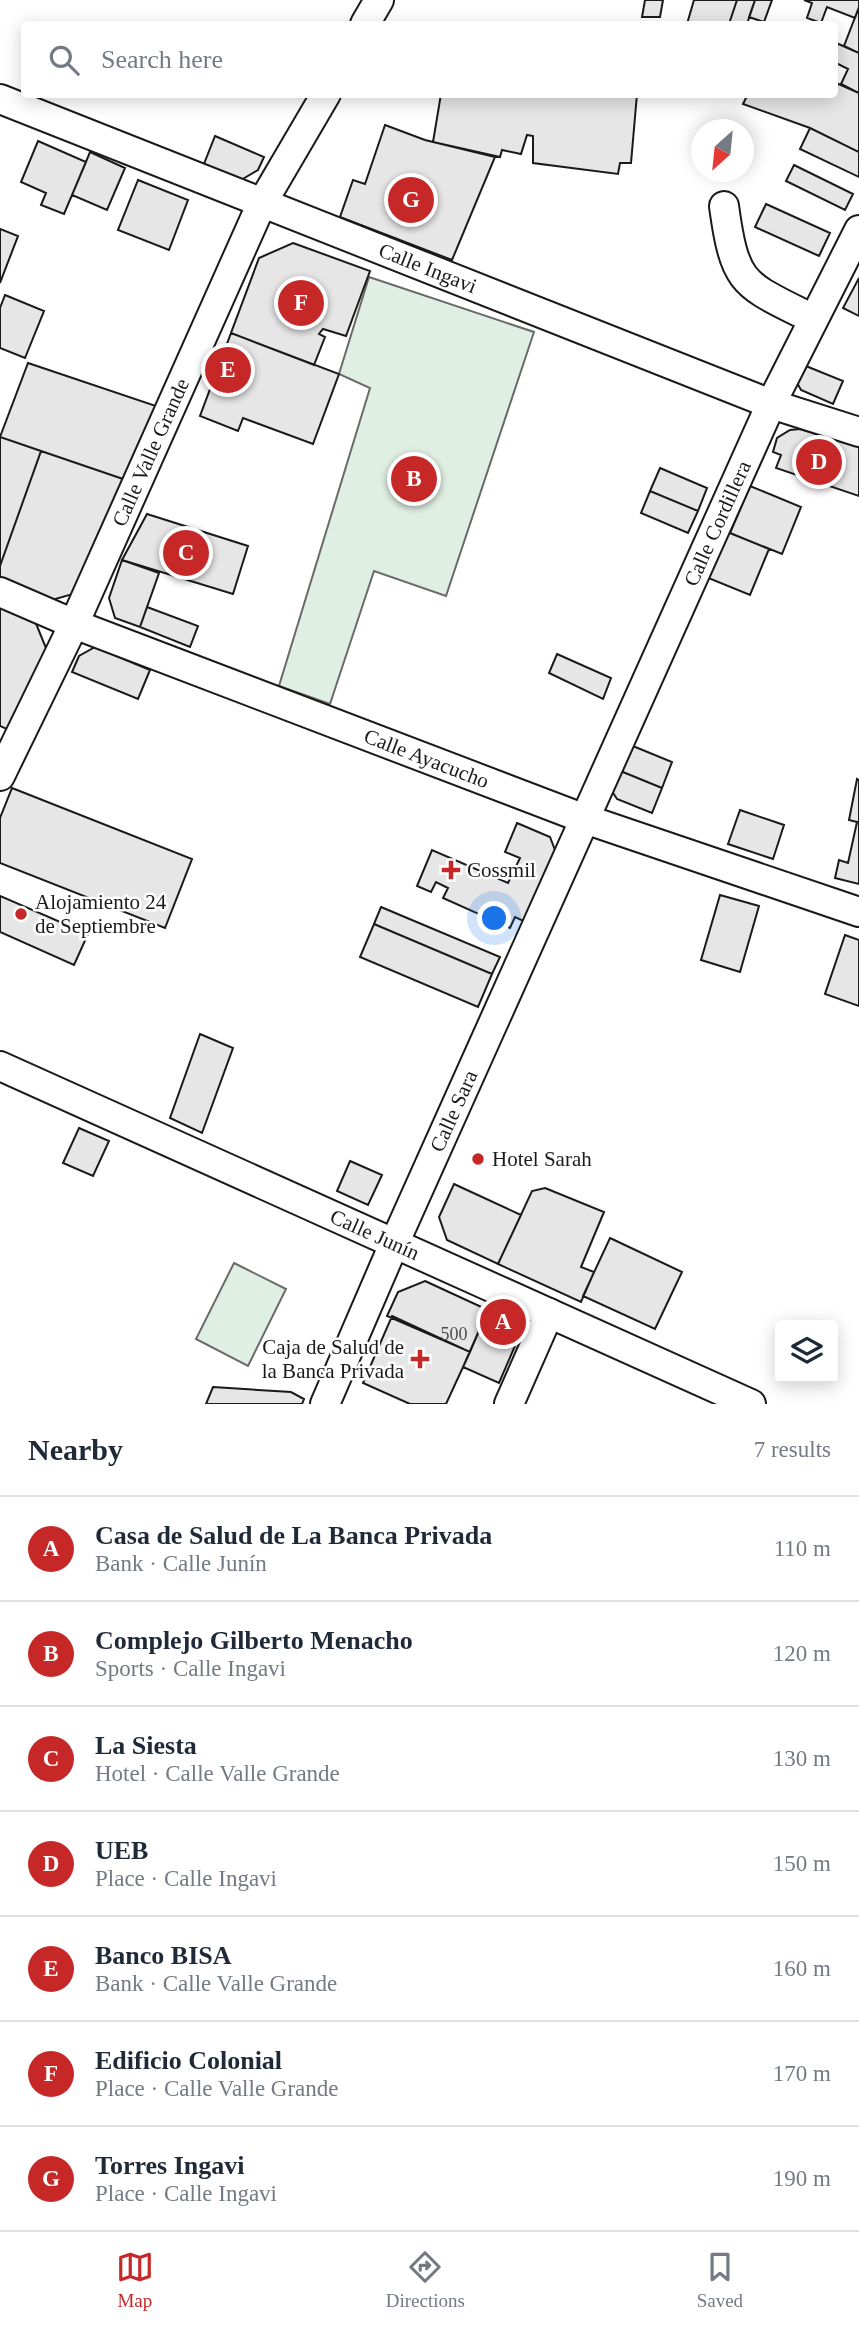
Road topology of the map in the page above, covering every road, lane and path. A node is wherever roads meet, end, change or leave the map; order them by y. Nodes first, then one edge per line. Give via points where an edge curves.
1 (379, 0) edge
2 (367, 21) edge
3 (324, 98) edge
4 (0, 99) edge
5 (261, 205) junction
6 (724, 206) dead end
7 (857, 239) edge
8 (813, 320) junction
9 (771, 404) junction
10 (859, 432) edge
11 (0, 592) edge
12 (74, 624) junction
13 (0, 776) edge
14 (585, 819) junction
15 (859, 912) edge
16 (0, 1066) edge
17 (394, 1244) junction
18 (549, 1313) junction
19 (326, 1404) edge
20 (509, 1404) edge
21 (751, 1404) edge

1 - 2 street
3 - 5 street, Calle Valle Grande
4 - 5 street, Calle Ingavi
5 - 9 street, Calle Ingavi
5 - 12 street, Calle Valle Grande
6 - 8 street via 730,253 746,281 755,291
7 - 8 street, Calle Cordillera
8 - 9 street, Calle Cordillera
9 - 10 street, Calle Ingavi
9 - 14 street, Calle Cordillera
11 - 12 street, Calle Ayacucho
12 - 13 street, Calle Valle Grande
12 - 14 street, Calle Ayacucho
14 - 15 street, Calle Ayacucho
14 - 17 street, Calle Sara
16 - 17 street, Calle Junín
17 - 18 street, Calle Junín
17 - 19 street, Calle Sara
18 - 20 street
18 - 21 street, Calle Junín

